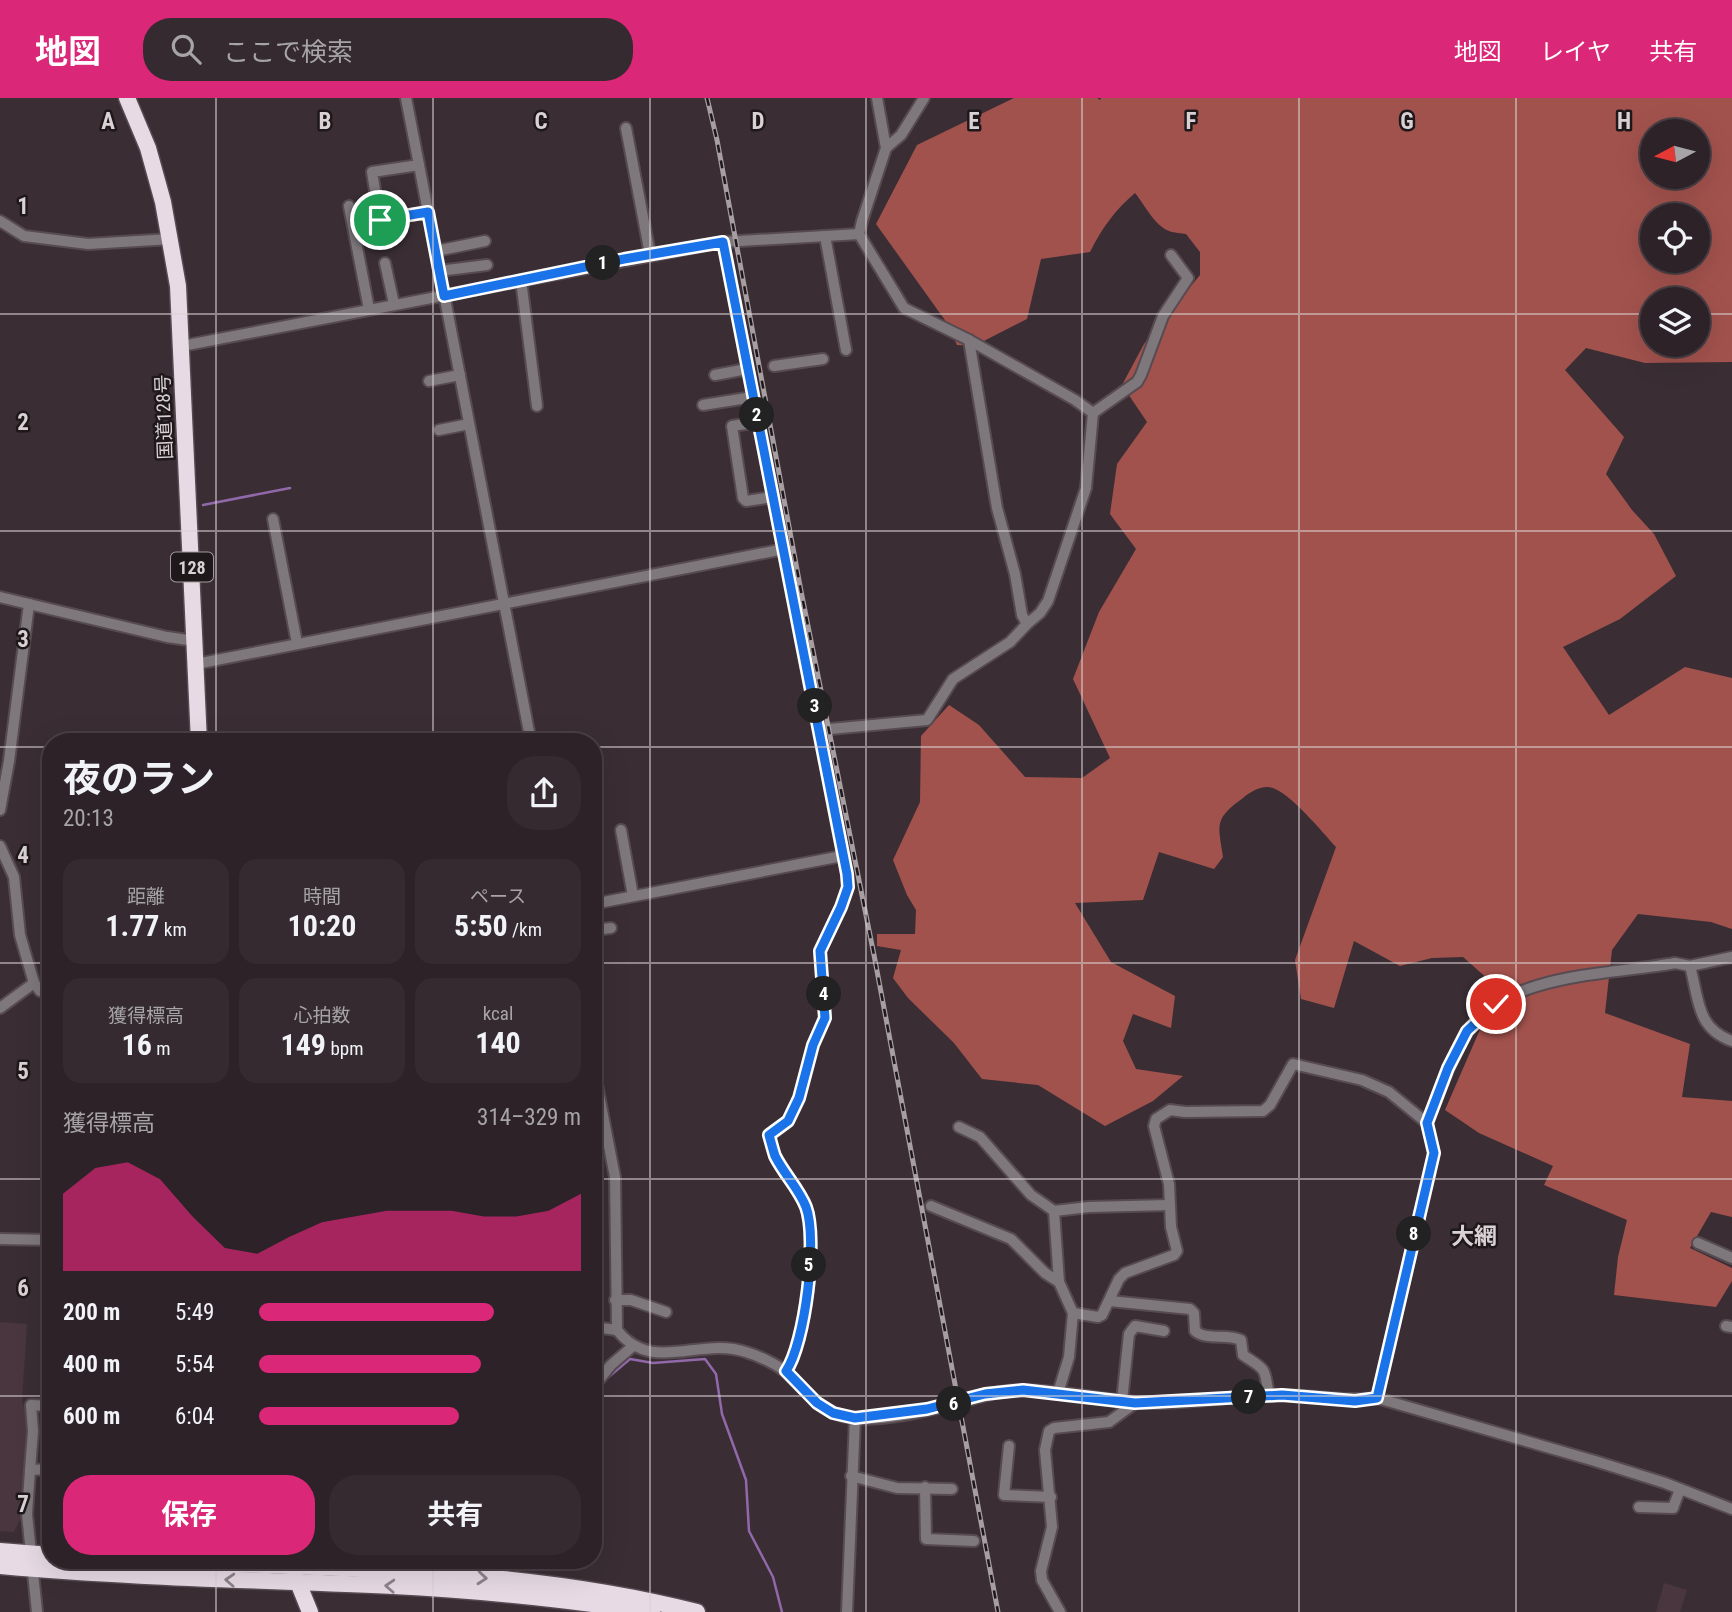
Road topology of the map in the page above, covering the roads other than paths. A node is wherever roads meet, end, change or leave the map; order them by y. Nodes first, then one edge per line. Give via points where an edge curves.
1 (127, 98) edge
2 (406, 98) edge
3 (877, 98) edge
4 (924, 98) edge
5 (626, 128) dead end
6 (886, 148) junction
7 (419, 164) junction
8 (349, 206) dead end
9 (428, 212) junction
10 (0, 221) edge
11 (859, 234) junction
12 (825, 236) junction
13 (171, 239) junction
14 (485, 241) dead end
15 (723, 242) junction
16 (436, 251) junction
17 (650, 254) junction
18 (1171, 255) dead end
19 (385, 263) dead end
20 (487, 265) dead end
21 (439, 271) junction
22 (521, 280) junction
23 (444, 296) junction
24 (394, 304) junction
25 (369, 309) junction
26 (969, 340) junction
27 (182, 346) junction
28 (846, 350) dead end
29 (823, 359) dead end
30 (774, 366) dead end
31 (747, 369) junction
32 (460, 375) junction
33 (715, 375) dead end
34 (429, 381) dead end
35 (754, 397) junction
36 (703, 405) dead end
37 (537, 406) dead end
38 (1093, 413) junction
39 (758, 422) junction
40 (469, 424) junction
41 (439, 430) dead end
42 (773, 497) junction
43 (273, 519) dead end
44 (784, 550) junction
45 (0, 597) edge
46 (504, 603) junction
47 (29, 604) junction
48 (1027, 624) junction
49 (195, 640) junction
50 (297, 643) junction
51 (196, 664) junction
52 (820, 730) junction
53 (199, 733) edge
54 (529, 733) edge
55 (0, 810) edge
56 (621, 830) dead end
57 (0, 846) edge
58 (842, 856) junction
59 (633, 896) junction
60 (602, 902) edge
61 (611, 928) dead end
62 (602, 929) edge
63 (1732, 957) edge
64 (1690, 966) junction
65 (34, 983) junction
66 (42, 992) edge
67 (0, 1008) edge
68 (1732, 1041) edge
69 (602, 1110) edge
70 (1427, 1123) junction
71 (959, 1127) dead end
72 (1170, 1205) junction
73 (931, 1206) dead end
74 (1054, 1211) junction
75 (0, 1239) edge
76 (42, 1240) edge
77 (1698, 1243) dead end
78 (1732, 1258) edge
79 (1059, 1282) junction
80 (615, 1300) junction
81 (1110, 1301) junction
82 (666, 1312) dead end
83 (1073, 1313) junction
84 (602, 1328) edge
85 (617, 1330) junction
86 (1164, 1331) dead end
87 (633, 1346) junction
88 (786, 1371) junction
89 (602, 1376) edge
90 (1058, 1393) junction
91 (1269, 1395) junction
92 (1377, 1398) junction
93 (1122, 1401) junction
94 (1135, 1403) junction
95 (42, 1406) edge
96 (855, 1418) junction
97 (1009, 1446) dead end
98 (42, 1469) edge
99 (30, 1470) junction
100 (851, 1476) junction
101 (925, 1487) junction
102 (953, 1489) dead end
103 (1680, 1489) junction
104 (1051, 1497) junction
105 (1639, 1507) dead end
106 (1732, 1509) edge
107 (974, 1541) dead end
108 (0, 1551) edge
109 (42, 1558) edge
110 (33, 1562) junction
111 (42, 1563) edge
112 (0, 1566) edge
113 (121, 1569) edge
114 (293, 1569) edge
115 (370, 1569) edge
116 (298, 1583) junction
117 (37, 1612) edge
118 (310, 1612) edge
119 (652, 1612) edge
120 (698, 1612) edge
121 (847, 1612) edge
122 (1060, 1612) edge

1 - 13 highway, 国道128号 / 128 via 148,148
2 - 7 street
3 - 6 street
4 - 6 street via 901,135
5 - 17 street
6 - 11 street
7 - 9 street
7 - 9 street via 372,173 380,220
8 - 25 street
9 - 16 street
10 - 13 street via 24,236 88,244
11 - 12 street
11 - 26 street via 904,308
12 - 15 street
12 - 28 street
13 - 27 highway, 国道128号 / 128
14 - 16 street
15 - 17 street
15 - 31 street
16 - 21 street
17 - 22 street
18 - 38 street via 1188,278 1163,316 1141,375
19 - 24 street
20 - 21 street
21 - 23 street
22 - 23 street
22 - 37 street
23 - 24 street
23 - 32 street
24 - 25 street
25 - 27 street
26 - 38 street
26 - 48 street via 997,508
27 - 49 highway, 国道128号 / 128
29 - 30 street
31 - 33 street
31 - 35 street
32 - 34 street
32 - 40 street
35 - 36 street
35 - 39 street
38 - 48 street via 1086,488 1048,601
39 - 42 street
39 - 42 street via 732,426 743,498
40 - 41 street
40 - 46 street
42 - 44 street
43 - 50 street
44 - 46 street
44 - 52 street
45 - 47 street
46 - 50 street
46 - 54 street
47 - 49 street
47 - 55 street
48 - 52 street via 1010,642 953,679 927,720
49 - 51 highway, 国道128号 / 128
50 - 51 street
51 - 53 highway, 国道128号 / 128
52 - 58 street
56 - 59 street
57 - 65 street via 14,877 20,934
58 - 59 street
58 - 88 street via 848,887 820,951 825,1018 788,1121 769,1135 807,1209 811,1239 803,1323
59 - 60 street
61 - 62 street
63 - 64 street
64 - 68 street via 1703,1019 1709,1028
64 - 70 street via 1675,963 1551,982 1509,996 1467,1031
65 - 66 street
65 - 67 street
69 - 80 street via 615,1177
70 - 72 street via 1373,1084 1293,1064 1263,1111 1170,1110 1156,1119
70 - 92 street via 1434,1153
71 - 74 street via 980,1137 1031,1195
72 - 74 street
72 - 81 street via 1177,1251 1125,1273
73 - 79 street via 1011,1239
74 - 79 street
75 - 76 street
77 - 78 street
79 - 83 street
80 - 82 street via 631,1300
80 - 85 street
81 - 83 street via 1098,1317
81 - 91 street via 1190,1309 1200,1335 1241,1340 1243,1355 1265,1370
83 - 90 street via 1069,1357
84 - 85 street
85 - 87 street
86 - 93 street via 1135,1326 1129,1334
87 - 88 street via 659,1354 720,1348 746,1351
87 - 89 street
88 - 96 street via 817,1403
90 - 93 street
90 - 96 street via 985,1394 906,1413
91 - 92 street via 1355,1401
91 - 94 street
92 - 103 street
93 - 94 street
94 - 104 street via 1109,1422 1049,1432 1045,1450
95 - 99 street via 31,1405
96 - 100 street
97 - 104 street via 1004,1495
98 - 99 street
99 - 110 street via 27,1514
100 - 101 street via 897,1488
100 - 121 street
101 - 102 street
101 - 107 street via 926,1539
103 - 105 street via 1672,1508
103 - 106 street
104 - 122 street via 1052,1527 1041,1571
108 - 110 highway
109 - 110 highway
111 -> 110 highway
110 - 112 highway
110 - 117 street
116 -> 113 highway
114 - 116 highway
115 -> 120 highway via 588,1588
116 - 118 highway
119 -> 116 highway via 462,1591

